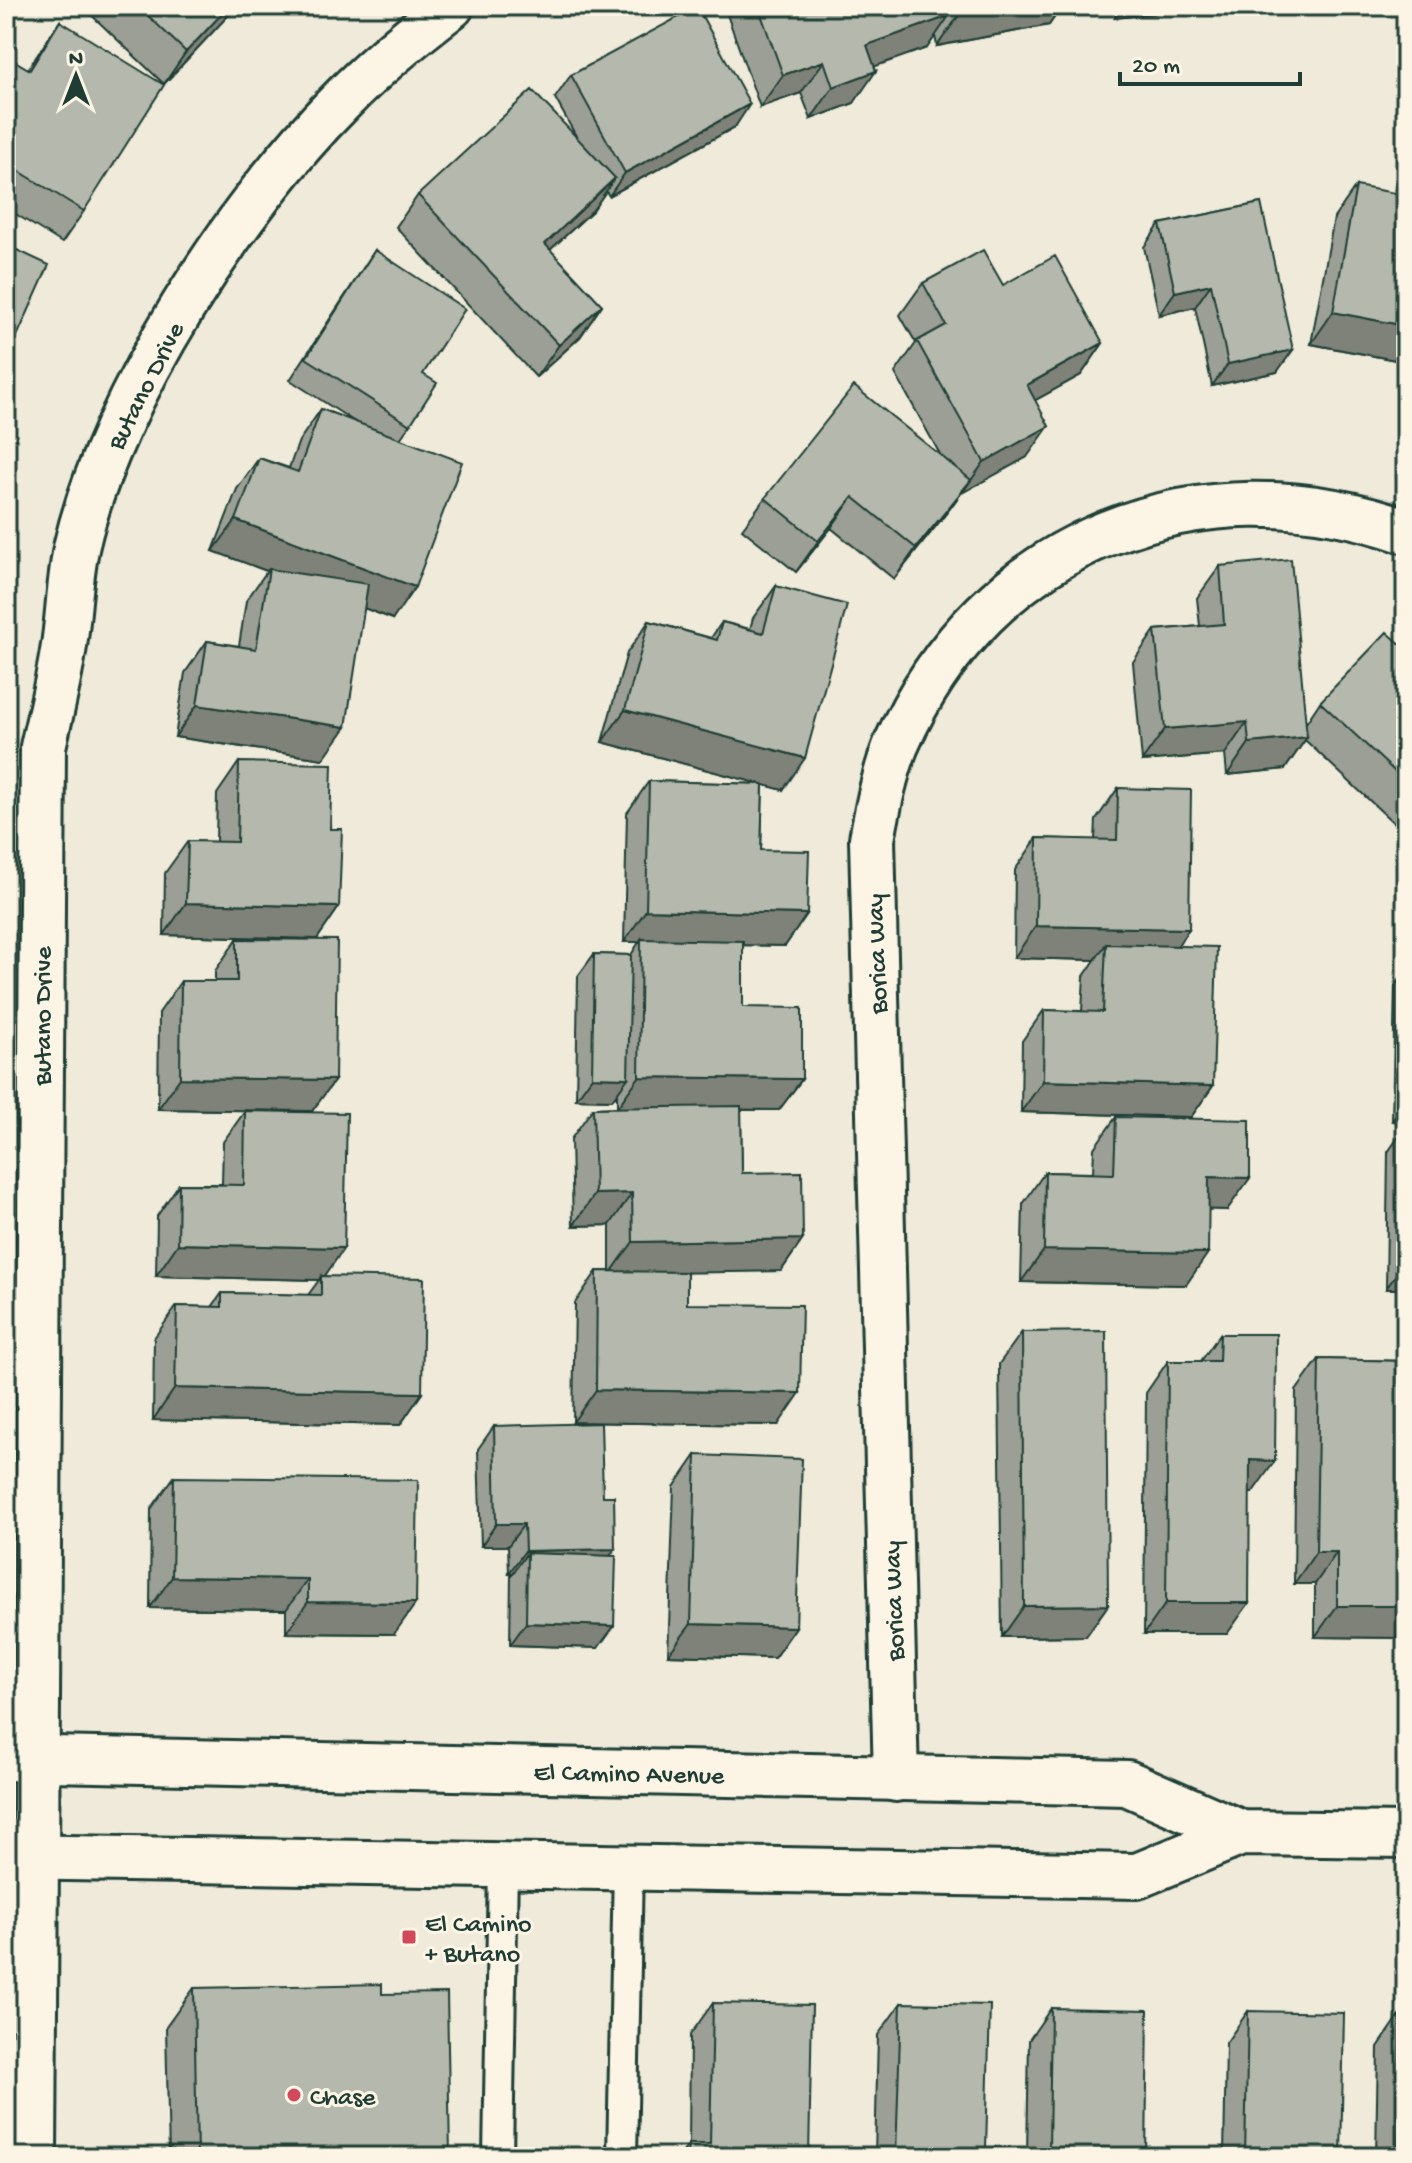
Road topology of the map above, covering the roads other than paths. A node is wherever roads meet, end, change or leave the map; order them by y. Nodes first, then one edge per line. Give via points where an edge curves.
1 (451, 6) edge
2 (1406, 531) edge
3 (21, 1758) edge
4 (896, 1779) junction
5 (1241, 1833) junction
6 (1406, 1835) edge
7 (21, 1858) edge
8 (503, 1866) junction
9 (628, 1868) junction
10 (34, 2157) edge
11 (498, 2157) edge
12 (622, 2157) edge

1 - 3 street, Butano Drive via 340,102 212,263 158,350 110,444 77,544 63,653 43,747
2 - 4 street, Borica Way via 1318,506 1223,503 1176,510 1087,541 1006,594 972,627 942,664 896,747 872,839
3 - 4 street, El Camino Avenue
3 - 7 street, Butano Drive
4 - 5 street, El Camino Avenue via 1127,1783
5 - 6 street, El Camino Avenue
5 - 9 street, El Camino Avenue via 1137,1876
7 - 8 street, El Camino Avenue
7 - 10 street, Butano Drive
8 - 9 street, El Camino Avenue
8 - 11 lane
9 - 12 lane

